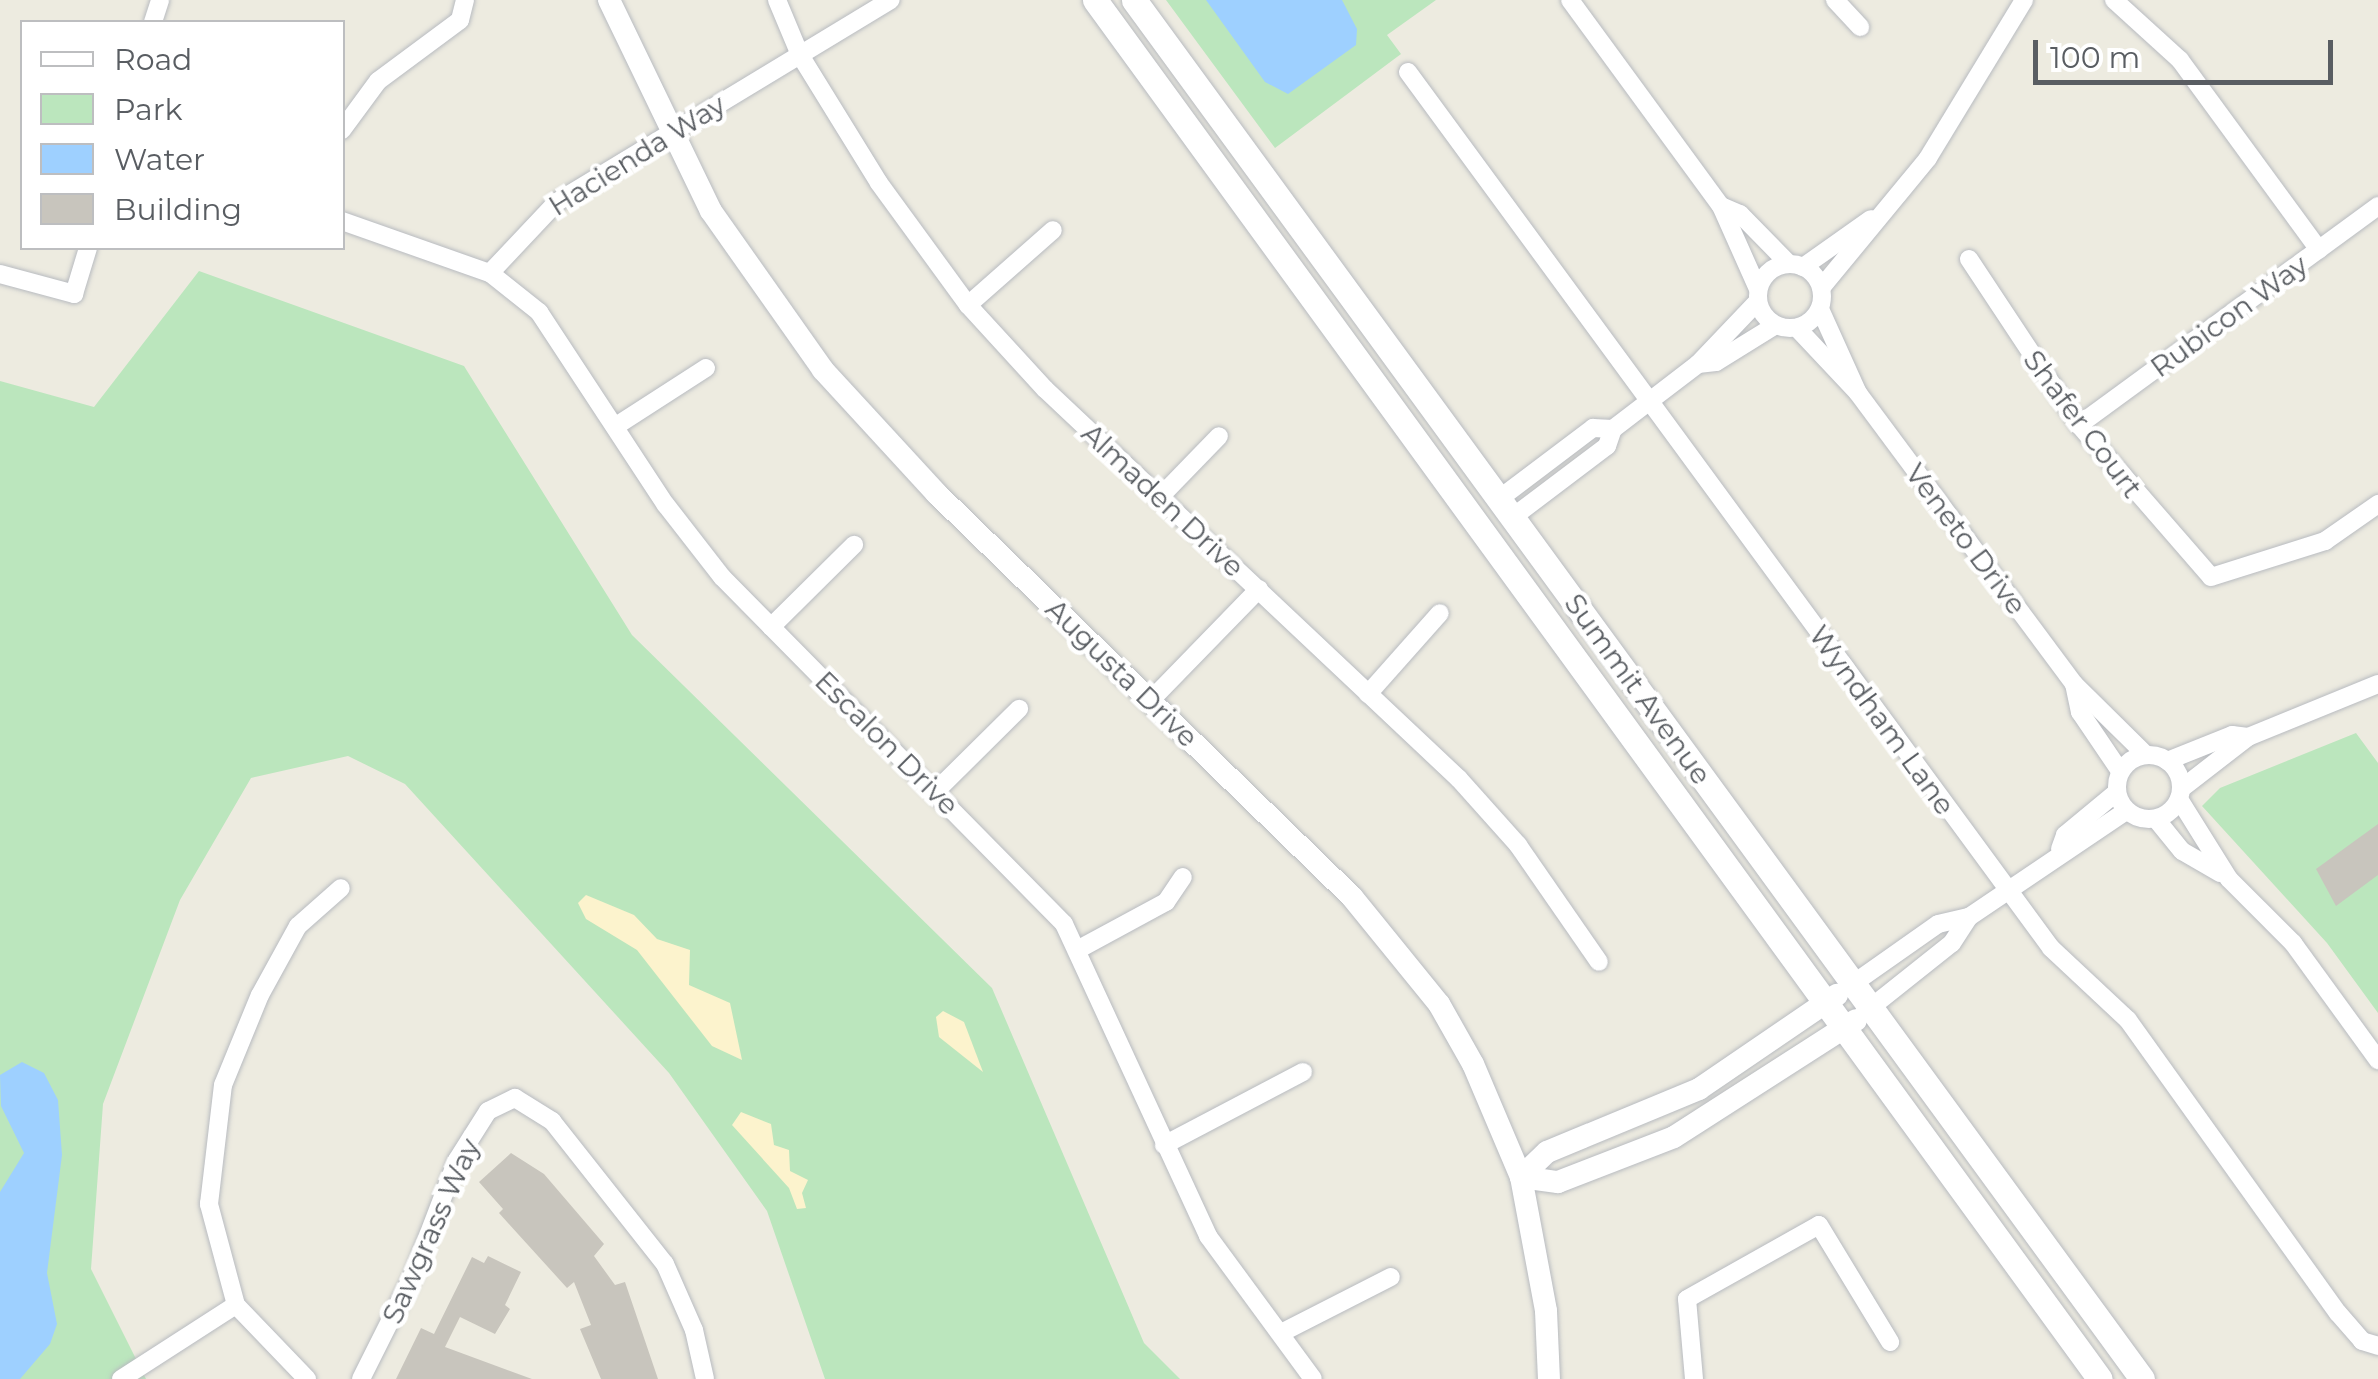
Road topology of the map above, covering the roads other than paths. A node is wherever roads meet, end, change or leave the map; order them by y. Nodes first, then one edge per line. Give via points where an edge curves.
1 (465, 0) edge
2 (609, 0) edge
3 (777, 0) edge
4 (891, 0) edge
5 (1096, 0) edge
6 (1134, 0) edge
7 (1570, 0) edge
8 (1835, 0) edge
9 (2024, 0) edge
10 (2114, 0) edge
11 (1860, 27) dead end
12 (800, 55) junction
13 (1408, 72) dead end
14 (345, 126) edge
15 (670, 134) junction
16 (1721, 206) junction
17 (2378, 206) edge
18 (1876, 216) junction
19 (345, 221) edge
20 (1053, 230) dead end
21 (87, 250) edge
22 (2319, 250) junction
23 (1969, 259) dead end
24 (1796, 265) junction
25 (490, 273) junction
26 (0, 274) edge
27 (1821, 288) junction
28 (1758, 295) junction
29 (968, 305) junction
30 (1820, 309) junction
31 (1776, 325) junction
32 (1797, 328) junction
33 (1698, 364) junction
34 (706, 368) dead end
35 (1858, 393) junction
36 (1648, 402) junction
37 (2079, 425) junction
38 (616, 426) junction
39 (1219, 436) dead end
40 (1159, 498) junction
41 (2378, 504) edge
42 (1506, 508) junction
43 (854, 545) dead end
44 (1259, 589) junction
45 (1440, 613) dead end
46 (771, 627) junction
47 (2074, 684) junction
48 (2378, 684) edge
49 (1368, 694) junction
50 (1151, 700) junction
51 (1018, 709) dead end
52 (2248, 737) junction
53 (2146, 755) junction
54 (2167, 761) junction
55 (2120, 772) junction
56 (936, 791) junction
57 (2117, 792) junction
58 (2180, 794) junction
59 (2126, 811) junction
60 (2156, 819) junction
61 (2060, 850) junction
62 (1182, 877) dead end
63 (2229, 879) junction
64 (341, 888) dead end
65 (2008, 890) junction
66 (1969, 916) junction
67 (1080, 949) junction
68 (1599, 962) dead end
69 (1839, 994) junction
70 (1857, 1019) junction
71 (2378, 1060) edge
72 (1303, 1072) dead end
73 (1164, 1145) junction
74 (1521, 1177) junction
75 (1391, 1277) dead end
76 (236, 1305) junction
77 (1283, 1332) junction
78 (1890, 1342) dead end
79 (2378, 1346) edge
80 (121, 1379) edge
81 (306, 1379) edge
82 (362, 1379) edge
83 (705, 1379) edge
84 (1313, 1379) edge
85 (1550, 1379) edge
86 (1694, 1379) edge
87 (2100, 1379) edge
88 (2142, 1379) edge

1 - 14 street via 460,20 378,81
2 - 15 street, Augusta Drive
3 - 12 street, Almaden Drive
4 - 12 street, Hacienda Way
5 - 69 main road, Summit Avenue
6 - 42 main road, Summit Avenue
7 - 16 street
8 - 11 street
9 - 18 street via 1952,123
10 - 22 street via 2180,60
12 - 15 street, Hacienda Way
12 - 29 street, Almaden Drive via 879,183
13 - 36 street, Wyndham Lane
15 - 25 street, Hacienda Way via 538,217
15 - 50 street, Augusta Drive via 744,260 845,395
16 - 24 street via 1740,214
16 - 28 street
17 - 22 street, Rubicon Way
18 - 24 street
18 - 27 street
19 - 25 street, Escalon Drive
20 - 29 street
21 - 26 street via 74,294
22 - 37 street, Rubicon Way
23 - 37 street, Shafer Court
24 - 27 street
24 - 28 street via 1768,272
25 - 38 street, Escalon Drive via 554,328
27 - 30 street
28 - 31 street
28 - 33 street
29 - 40 street, Almaden Drive
30 - 32 street
30 - 35 street, Veneto Drive
31 - 32 street
31 - 33 street via 1716,362
32 - 35 street, Veneto Drive
33 - 36 street
34 - 38 street
35 - 47 street, Veneto Drive
36 - 42 street via 1613,429 1607,446
36 - 65 street, Wyndham Lane
37 - 41 street, Shafer Court via 2212,578 2325,541
38 - 46 street, Escalon Drive via 696,546
39 - 40 street
40 - 44 street, Almaden Drive
42 - 69 main road, Summit Avenue
43 - 46 street
44 - 49 street, Almaden Drive
44 - 50 street
45 - 49 street
46 - 56 street, Escalon Drive
47 - 53 street, Veneto Drive
47 - 55 street, Veneto Drive via 2080,712
48 - 52 street
49 - 68 street, Almaden Drive via 1518,845
50 - 74 street, Augusta Drive via 1398,948 1474,1064
51 - 56 street
52 - 54 street via 2232,736
52 - 58 street
53 - 54 street
53 - 55 street
54 - 58 street
55 - 57 street
56 - 67 street, Escalon Drive via 1036,891
57 - 59 street
57 - 61 street via 2065,835
58 - 60 street
58 - 63 street
59 - 60 street
59 - 61 street via 2076,847
60 - 63 street via 2182,851
61 - 65 street
62 - 67 street via 1166,902
63 - 71 street via 2293,943
64 - 76 street via 298,926 223,1085 208,1204
65 - 66 street
65 - 79 street, Wyndham Lane via 2051,948 2150,1047 2338,1313 2362,1341
66 - 69 street via 1938,924
66 - 70 street via 1952,943
67 - 73 street, Escalon Drive
69 - 70 main road, Summit Avenue
69 - 74 street via 1700,1088 1547,1152
70 - 74 street via 1715,1116 1638,1154 1558,1182
70 - 87 main road, Summit Avenue
70 - 88 main road, Summit Avenue
72 - 73 street
73 - 77 street, Escalon Drive via 1214,1245
74 - 85 street, Augusta Drive via 1546,1311
75 - 77 street
76 - 80 street
76 - 81 street
77 - 84 street, Escalon Drive
78 - 86 street via 1819,1225 1686,1299
82 - 83 street, Sawgrass Way via 413,1275 457,1160 488,1111 515,1098 552,1121 665,1264 694,1330

